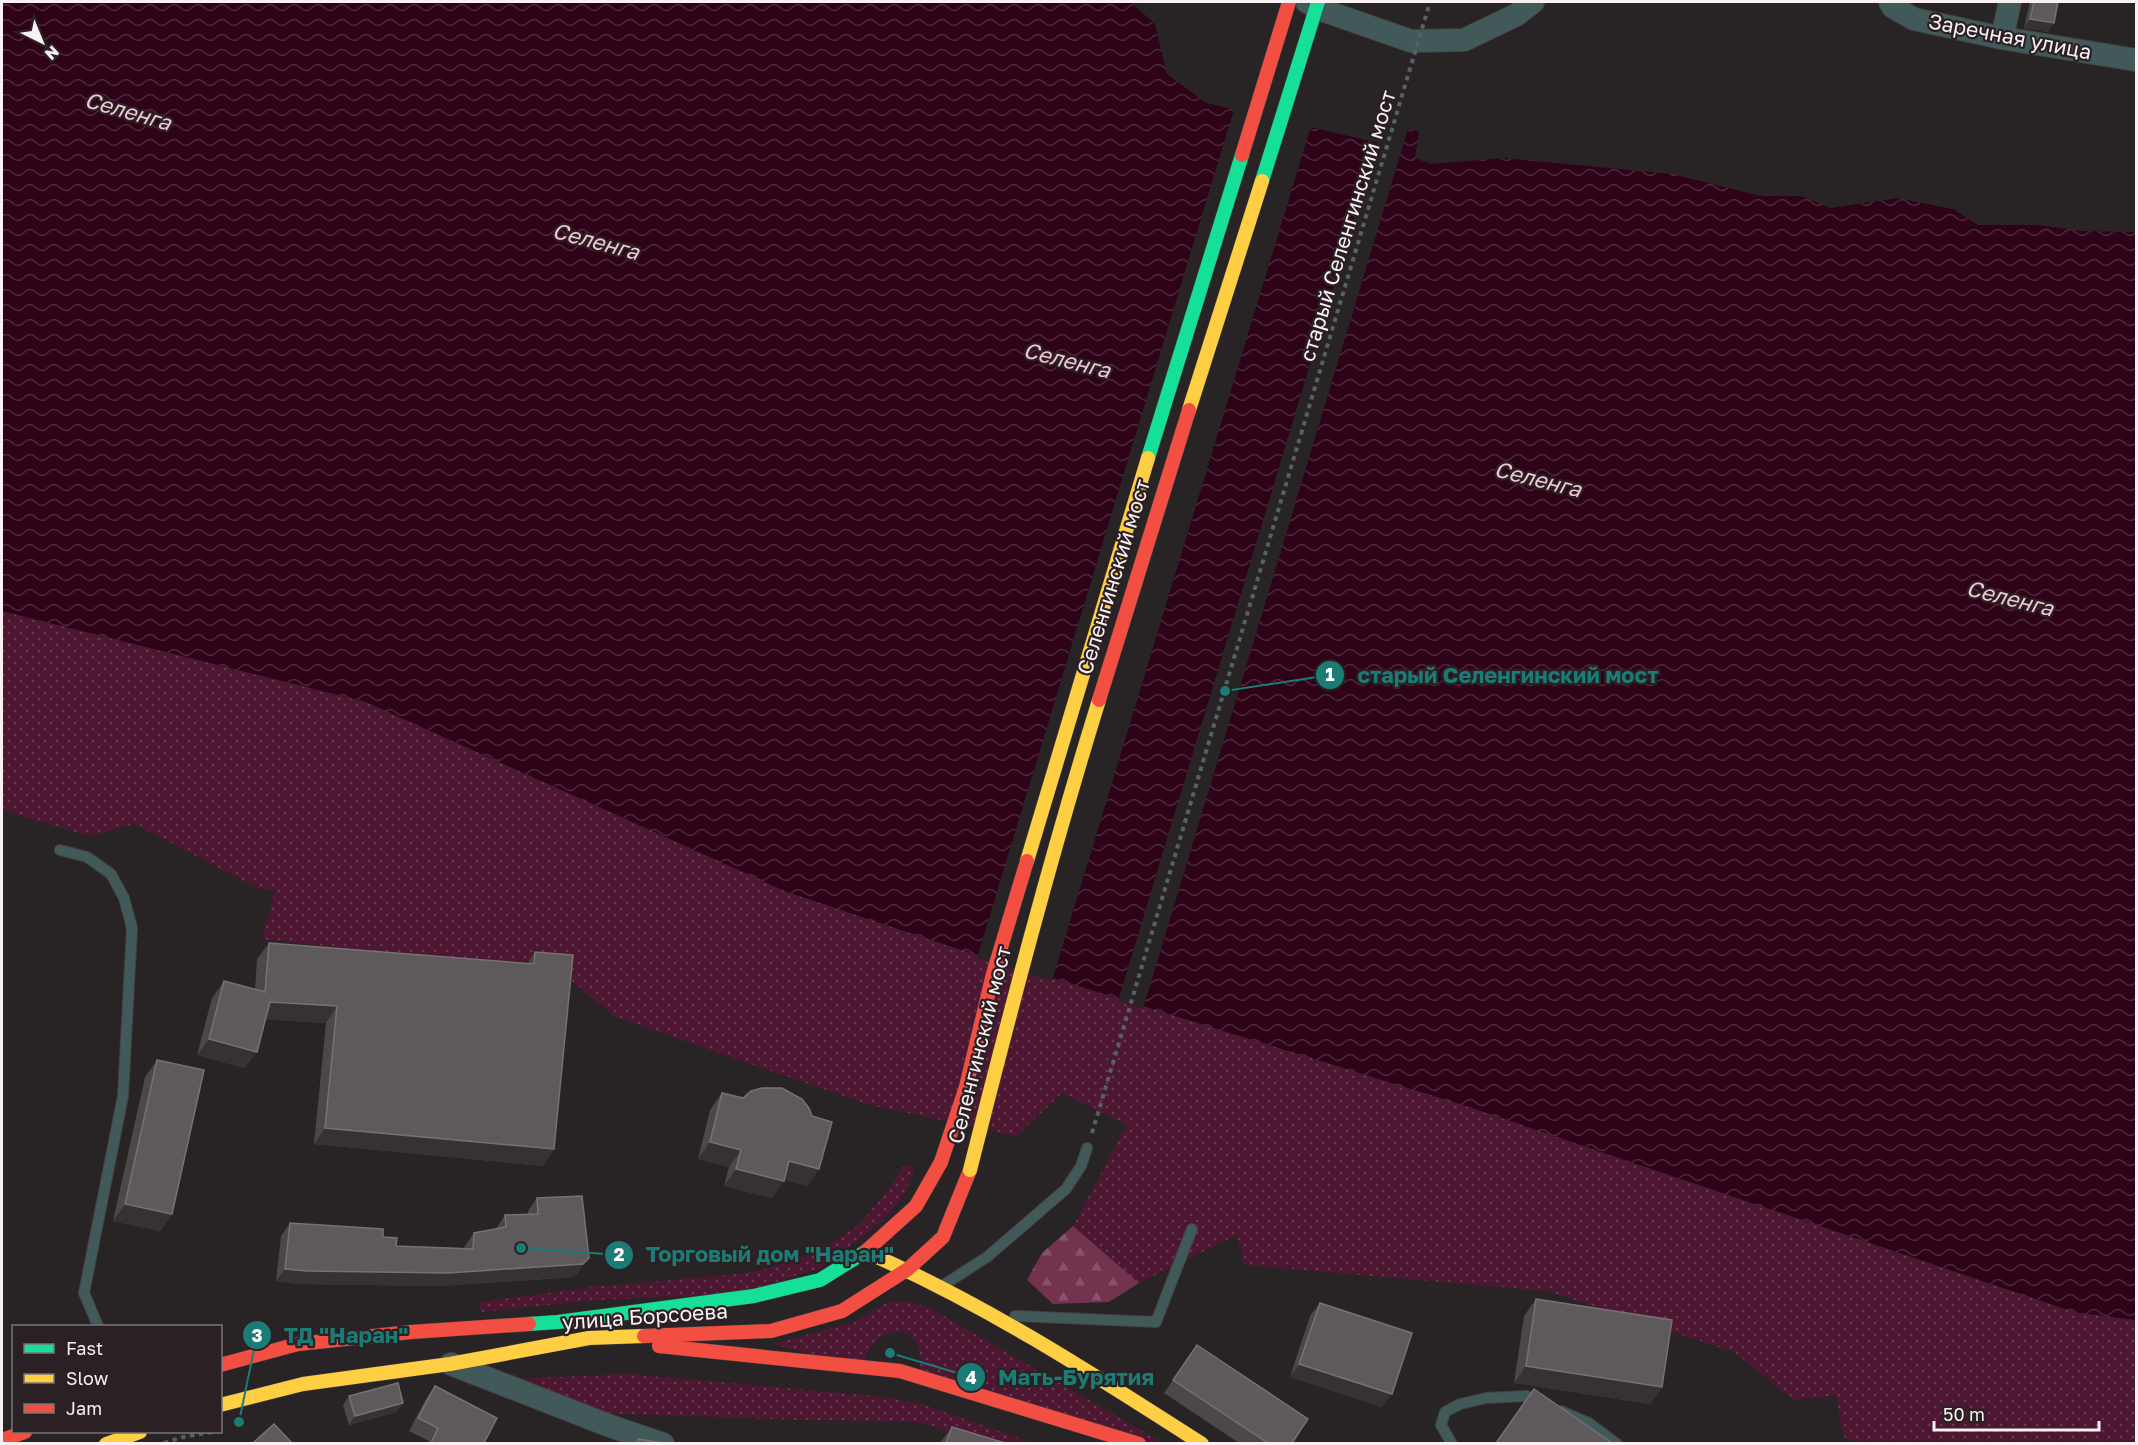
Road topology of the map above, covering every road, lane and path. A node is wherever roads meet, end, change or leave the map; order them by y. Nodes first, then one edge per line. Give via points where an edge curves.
1 (1288, 2) edge
2 (1308, 2) edge
3 (1317, 2) edge
4 (1430, 2) edge
5 (1533, 2) edge
6 (1890, 2) edge
7 (2010, 2) edge
8 (2002, 38) junction
9 (2136, 60) edge
10 (60, 849) dead end
11 (1087, 1148) joint
12 (941, 1162) joint
13 (970, 1170) joint
14 (1192, 1229) dead end
15 (943, 1237) junction
16 (866, 1252) junction
17 (940, 1256) dead end
18 (908, 1269) junction
19 (941, 1281) junction
20 (997, 1315) junction
21 (98, 1325) edge
22 (589, 1338) junction
23 (222, 1364) edge
24 (450, 1364) junction
25 (222, 1404) edge
26 (20, 1433) edge
27 (134, 1433) edge
28 (204, 1433) edge
29 (609, 1435) edge
30 (2, 1440) edge
31 (1132, 1442) edge
32 (106, 1443) edge
33 (163, 1443) edge
34 (663, 1443) edge
35 (1202, 1443) edge
36 (1452, 1443) edge
37 (1617, 1443) edge

1 - 12 main road, Селенгинский мост via 1000,953 966,1087
2 - 5 street via 1411,41 1464,40 1516,15
3 - 13 main road, Селенгинский мост, bridge via 1080,759 1016,984
4 - 11 path, старый Селенгинский мост, bridge
6 - 8 street, Заречная улица via 1893,8 1914,19
7 - 8 street
8 - 9 street, Заречная улица
10 - 21 lane via 87,857 111,874 124,898 132,928 123,1096 84,1293
11 - 19 lane via 1066,1189 987,1257
12 - 16 main road, улица Борсоева via 916,1206
13 - 15 main road, улица Борсоева
14 - 20 lane via 1156,1322
15 - 17 main road
15 - 18 main road, улица Борсоева
16 - 18 main road
16 - 23 main road, улица Борсоева via 820,1280 754,1296 558,1322 298,1344
18 - 19 main road
18 - 22 main road, улица Борсоева via 842,1311 771,1331
19 - 20 main road
20 - 35 main road
22 - 24 main road, улица Борсоева
22 - 31 main road via 900,1371
24 - 25 main road, улица Борсоева via 303,1384
24 - 29 street
26 - 30 main road
27 - 32 main road
28 - 33 path
29 - 34 street
36 - 37 lane via 1441,1425 1445,1412 1486,1398 1527,1396 1590,1423

